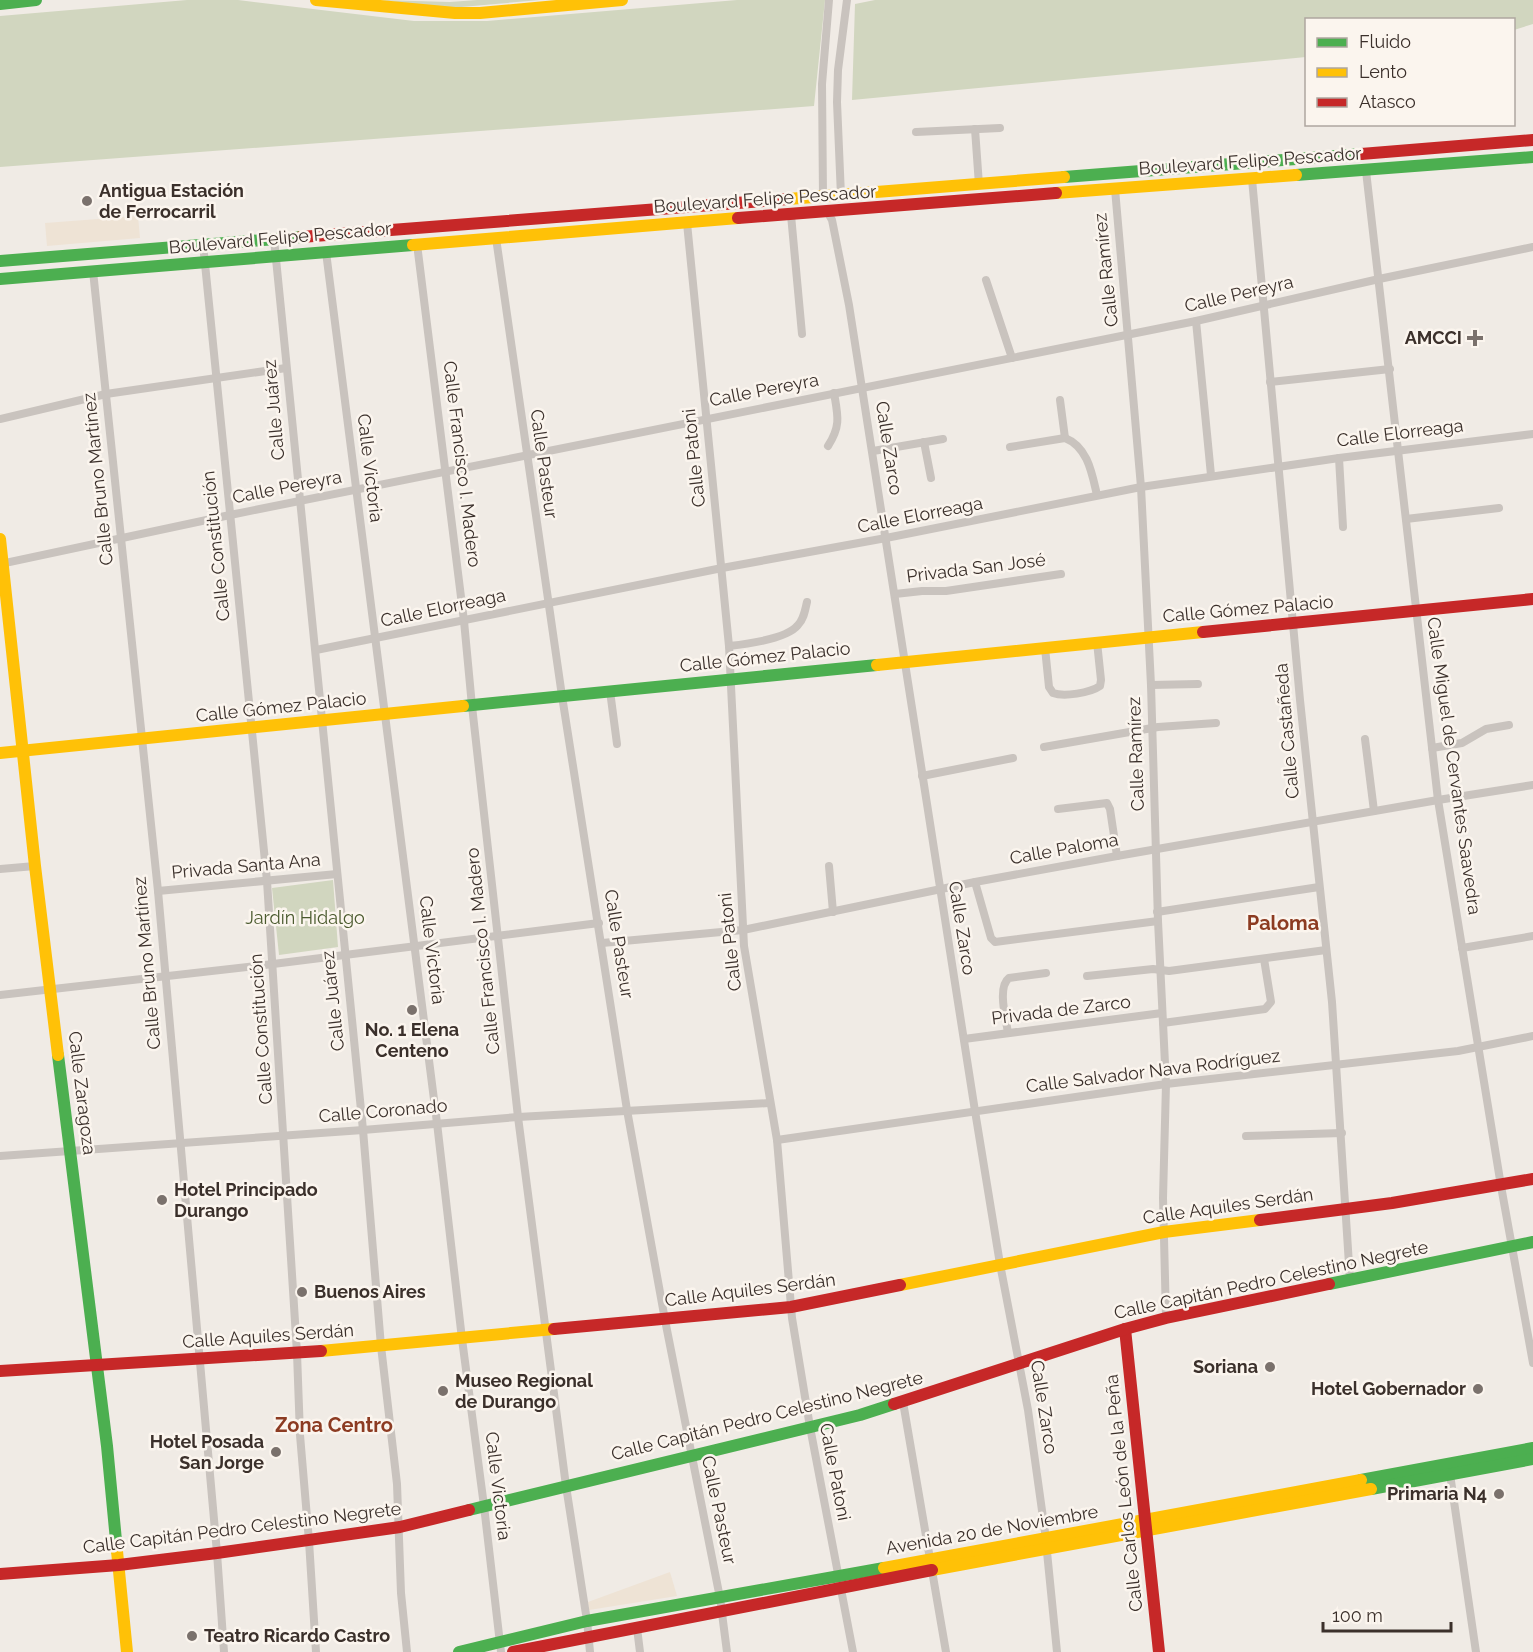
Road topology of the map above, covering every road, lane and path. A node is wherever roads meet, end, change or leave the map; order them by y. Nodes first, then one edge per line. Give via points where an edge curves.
1 (36, 0) edge
2 (316, 0) edge
3 (622, 0) edge
4 (829, 0) edge
5 (847, 0) edge
6 (338, 1) edge
7 (0, 4) edge
8 (1000, 128) dead end
9 (975, 129) junction
10 (916, 132) dead end
11 (1533, 140) edge
12 (1533, 157) edge
13 (1366, 171) junction
14 (1123, 173) junction
15 (1252, 179) junction
16 (979, 185) junction
17 (1115, 189) junction
18 (842, 196) junction
19 (823, 197) junction
20 (733, 203) junction
21 (701, 205) junction
22 (827, 211) junction
23 (791, 215) junction
24 (747, 218) junction
25 (687, 223) junction
26 (458, 224) junction
27 (496, 238) junction
28 (274, 239) junction
29 (203, 244) junction
30 (417, 244) junction
31 (1533, 247) edge
32 (116, 251) junction
33 (327, 252) junction
34 (276, 257) junction
35 (0, 261) edge
36 (203, 263) junction
37 (93, 271) junction
38 (0, 279) edge
39 (1379, 279) junction
40 (986, 280) dead end
41 (1263, 306) junction
42 (1196, 321) junction
43 (802, 334) dead end
44 (1129, 335) junction
45 (1012, 358) junction
46 (286, 368) junction
47 (1390, 369) junction
48 (216, 377) junction
49 (1270, 382) junction
50 (863, 388) junction
51 (834, 393) junction
52 (106, 394) junction
53 (1060, 400) dead end
54 (706, 418) junction
55 (0, 419) edge
56 (1533, 434) edge
57 (1065, 438) junction
58 (943, 439) dead end
59 (924, 442) junction
60 (828, 446) dead end
61 (1010, 447) dead end
62 (1399, 450) junction
63 (873, 451) junction
64 (526, 455) junction
65 (1338, 458) junction
66 (1278, 466) junction
67 (447, 471) junction
68 (1211, 475) junction
69 (931, 478) dead end
70 (1141, 487) junction
71 (357, 490) junction
72 (1097, 495) junction
73 (299, 502) junction
74 (1499, 508) dead end
75 (230, 515) junction
76 (1406, 519) junction
77 (1343, 527) dead end
78 (120, 537) junction
79 (886, 538) junction
80 (0, 539) edge
81 (2, 564) edge
82 (722, 568) junction
83 (1061, 574) dead end
84 (895, 594) junction
85 (1533, 599) edge
86 (807, 603) dead end
87 (548, 604) junction
88 (1416, 611) junction
89 (464, 621) junction
90 (1294, 622) junction
91 (1149, 636) junction
92 (376, 639) junction
93 (1097, 642) junction
94 (729, 646) junction
95 (1045, 648) junction
96 (316, 650) junction
97 (905, 661) junction
98 (731, 679) junction
99 (1198, 684) dead end
100 (1151, 685) junction
101 (610, 691) junction
102 (562, 696) junction
103 (472, 706) junction
104 (386, 715) junction
105 (322, 722) junction
106 (1216, 723) dead end
107 (1509, 725) dead end
108 (1152, 728) junction
109 (252, 729) junction
110 (141, 739) junction
111 (1365, 739) dead end
112 (617, 744) dead end
113 (1044, 747) dead end
114 (1432, 748) junction
115 (22, 750) junction
116 (0, 753) edge
117 (1013, 758) dead end
118 (922, 776) junction
119 (1533, 787) edge
120 (1438, 800) junction
121 (1058, 809) dead end
122 (1374, 811) junction
123 (1313, 821) junction
124 (1156, 849) junction
125 (1117, 856) junction
126 (35, 866) junction
127 (829, 866) dead end
128 (0, 869) edge
129 (338, 874) junction
130 (267, 881) junction
131 (976, 885) junction
132 (1319, 887) junction
133 (939, 890) junction
134 (158, 891) junction
135 (833, 912) junction
136 (1158, 916) junction
137 (599, 923) junction
138 (743, 930) junction
139 (497, 936) junction
140 (1533, 936) edge
141 (602, 943) junction
142 (415, 947) junction
143 (1462, 948) junction
144 (1326, 950) junction
145 (344, 955) junction
146 (1264, 959) junction
147 (273, 964) junction
148 (1161, 970) junction
149 (1046, 973) dead end
150 (1087, 976) dead end
151 (165, 977) junction
152 (51, 990) junction
153 (0, 995) edge
154 (1162, 1013) junction
155 (1163, 1023) junction
156 (1008, 1033) junction
157 (1533, 1036) edge
158 (964, 1039) junction
159 (1478, 1048) junction
160 (1337, 1064) junction
161 (1166, 1084) junction
162 (769, 1103) junction
163 (627, 1110) junction
164 (975, 1111) junction
165 (518, 1117) junction
166 (437, 1123) junction
167 (363, 1130) junction
168 (1342, 1133) junction
169 (284, 1136) junction
170 (1246, 1136) dead end
171 (777, 1140) junction
172 (180, 1143) junction
173 (72, 1151) junction
174 (0, 1156) edge
175 (1533, 1179) edge
176 (1501, 1186) junction
177 (1346, 1209) junction
178 (1164, 1232) junction
179 (1533, 1242) edge
180 (1511, 1246) junction
181 (1000, 1264) junction
182 (1350, 1280) junction
183 (791, 1307) junction
184 (1166, 1318) junction
185 (665, 1320) junction
186 (1125, 1329) junction
187 (545, 1330) junction
188 (462, 1339) junction
189 (381, 1346) junction
190 (297, 1353) junction
191 (199, 1358) junction
192 (1533, 1361) edge
193 (1020, 1364) junction
194 (96, 1365) junction
195 (0, 1371) edge
196 (903, 1402) junction
197 (810, 1427) junction
198 (1533, 1448) edge
199 (692, 1457) junction
200 (1533, 1459) edge
201 (1450, 1474) junction
202 (566, 1486) junction
203 (484, 1506) junction
204 (1145, 1526) junction
205 (400, 1527) junction
206 (309, 1541) junction
207 (1046, 1544) junction
208 (217, 1553) junction
209 (119, 1564) junction
210 (931, 1565) junction
211 (0, 1574) edge
212 (840, 1582) junction
213 (720, 1598) junction
214 (723, 1611) junction
215 (587, 1621) junction
216 (637, 1628) junction
217 (588, 1636) junction
218 (500, 1647) edge
219 (127, 1652) edge
220 (224, 1652) edge
221 (316, 1652) edge
222 (407, 1652) edge
223 (459, 1652) edge
224 (513, 1652) edge
225 (590, 1652) edge
226 (640, 1652) edge
227 (728, 1652) edge
228 (853, 1652) edge
229 (946, 1652) edge
230 (1057, 1652) edge
231 (1159, 1652) edge
232 (1476, 1652) edge

1 - 7 street
2 - 6 street
3 - 6 street via 480,13
4 - 19 street via 822,84
5 - 18 street via 837,102
8 - 9 street
9 - 10 street
9 - 16 street
11 - 14 street, Boulevard Felipe Pescador
12 - 13 street, Boulevard Felipe Pescador
13 - 15 street, Boulevard Felipe Pescador
13 - 39 street, Calle Miguel de Cervantes Saavedra
14 - 16 street, Boulevard Felipe Pescador
14 - 17 street
15 - 17 street, Boulevard Felipe Pescador
15 - 41 street, Calle Castañeda
16 - 18 street, Boulevard Felipe Pescador
17 - 22 street, Boulevard Felipe Pescador
17 - 44 street, Calle Ramírez
18 - 19 street, Boulevard Felipe Pescador
19 - 20 street, Boulevard Felipe Pescador
19 - 22 street
20 - 21 street, Boulevard Felipe Pescador
20 - 24 street via 745,207
21 - 25 street via 690,214
21 - 26 street, Boulevard Felipe Pescador
22 - 23 street, Boulevard Felipe Pescador
22 - 50 street, Calle Zarco via 832,220
23 - 24 street, Boulevard Felipe Pescador
23 - 43 street
24 - 25 street, Boulevard Felipe Pescador
25 - 27 street, Boulevard Felipe Pescador
25 - 54 street, Calle Patoni
26 - 28 street, Boulevard Felipe Pescador
26 - 30 street via 428,232
27 - 30 street, Boulevard Felipe Pescador
27 - 64 street, Calle Pasteur
28 - 29 street, Boulevard Felipe Pescador
28 - 34 street, Calle Juárez
29 - 32 street, Boulevard Felipe Pescador
29 - 36 street, Calle Constitución
30 - 33 street, Boulevard Felipe Pescador
30 - 67 street, Calle Francisco I. Madero
31 - 39 street, Calle Pereyra
32 - 35 street, Boulevard Felipe Pescador
32 - 37 street via 98,261
33 - 34 street, Boulevard Felipe Pescador
33 - 71 street, Calle Victoria
34 - 36 street, Boulevard Felipe Pescador
34 - 46 street, Calle Juárez
36 - 37 street, Boulevard Felipe Pescador
36 - 48 street, Calle Constitución
37 - 38 street, Boulevard Felipe Pescador
37 - 52 street, Calle Bruno Martínez
39 - 41 street, Calle Pereyra
39 - 47 street, Calle Miguel de Cervantes Saavedra
40 - 45 street
41 - 42 street, Calle Pereyra
41 - 49 street, Calle Castañeda
42 - 44 street, Calle Pereyra
42 - 68 street
44 - 45 street, Calle Pereyra
44 - 70 street, Calle Ramírez
45 - 50 street, Calle Pereyra
46 - 48 street
46 - 73 street, Calle Juárez
47 - 49 street
47 - 62 street, Calle Miguel de Cervantes Saavedra
48 - 52 street
48 - 75 street, Calle Constitución
49 - 66 street, Calle Castañeda
50 - 51 street, Calle Pereyra
50 - 63 street, Calle Zarco
51 - 54 street, Calle Pereyra
51 - 60 street via 838,423
52 - 55 street
52 - 78 street, Calle Bruno Martínez
53 - 57 street
54 - 64 street, Calle Pereyra
54 - 82 street, Calle Patoni
56 - 62 street, Calle Elorreaga
57 - 61 street
57 - 72 street via 1087,460
58 - 59 street
59 - 63 street
59 - 69 street
62 - 65 street, Calle Elorreaga
62 - 76 street, Calle Miguel de Cervantes Saavedra
63 - 79 street, Calle Zarco
64 - 67 street, Calle Pereyra
64 - 87 street, Calle Pasteur
65 - 66 street, Calle Elorreaga
65 - 77 street
66 - 68 street, Calle Elorreaga
66 - 90 street, Calle Castañeda
67 - 71 street, Calle Pereyra
67 - 89 street, Calle Francisco I. Madero
68 - 70 street, Calle Elorreaga
70 - 72 street, Calle Elorreaga
70 - 91 street, Calle Ramírez
71 - 73 street, Calle Pereyra
71 - 92 street, Calle Victoria
72 - 79 street, Calle Elorreaga
73 - 75 street, Calle Pereyra
73 - 96 street, Calle Juárez
74 - 76 street
75 - 78 street, Calle Pereyra
75 - 109 street, Calle Constitución
76 - 88 street, Calle Miguel de Cervantes Saavedra
78 - 81 street, Calle Pereyra
78 - 110 street, Calle Bruno Martínez
79 - 82 street, Calle Elorreaga
79 - 84 street, Calle Zarco
80 - 81 street, Calle Zaragoza
81 - 115 street, Calle Zaragoza
82 - 87 street, Calle Elorreaga
82 - 94 street, Calle Patoni
83 - 84 street, Privada San José via 946,591
84 - 97 street, Calle Zarco
85 - 88 street, Calle Gómez Palacio
86 - 94 street via 796,628
87 - 89 street, Calle Elorreaga
87 - 102 street, Calle Pasteur
88 - 90 street, Calle Gómez Palacio
88 - 114 street, Calle Miguel de Cervantes Saavedra
89 - 92 street, Calle Elorreaga
89 - 103 street, Calle Francisco I. Madero
90 - 91 street, Calle Gómez Palacio
90 - 123 street, Calle Castañeda
91 - 93 street, Calle Gómez Palacio
91 - 100 street, Calle Ramírez
92 - 96 street, Calle Elorreaga
92 - 104 street, Calle Victoria
93 - 95 street, Calle Gómez Palacio
93 - 95 street via 1100,686 1060,694 1049,687
94 - 98 street, Calle Patoni
95 - 97 street, Calle Gómez Palacio
96 - 105 street, Calle Juárez
97 - 98 street, Calle Gómez Palacio
97 - 118 street, Calle Zarco
98 - 101 street, Calle Gómez Palacio
98 - 138 street, Calle Patoni
99 - 100 street
100 - 108 street, Calle Ramírez
101 - 102 street, Calle Gómez Palacio
101 - 112 street
102 - 103 street, Calle Gómez Palacio
102 - 137 street, Calle Pasteur
103 - 104 street, Calle Gómez Palacio
103 - 139 street, Calle Francisco I. Madero
104 - 105 street, Calle Gómez Palacio
104 - 142 street, Calle Victoria
105 - 109 street, Calle Gómez Palacio
105 - 129 street, Calle Juárez
106 - 108 street
107 - 114 street via 1486,729 1462,743
108 - 113 street
108 - 124 street, Calle Ramírez
109 - 110 street, Calle Gómez Palacio
109 - 130 street, Calle Constitución
110 - 115 street, Calle Gómez Palacio
110 - 134 street, Calle Bruno Martínez
111 - 122 street
114 - 120 street, Calle Miguel de Cervantes Saavedra
115 - 116 street, Calle Gómez Palacio
115 - 126 street, Calle Zaragoza
117 - 118 street
118 - 133 street, Calle Zarco
119 - 120 street, Calle Paloma
120 - 122 street, Calle Paloma
120 - 143 street, Calle Miguel de Cervantes Saavedra
121 - 125 street via 1107,803
122 - 123 street, Calle Paloma
123 - 124 street, Calle Paloma
123 - 132 street, Calle Castañeda
124 - 125 street, Calle Paloma
124 - 136 street, Calle Ramírez
125 - 131 street, Calle Paloma
126 - 128 street
126 - 152 street, Calle Zaragoza
127 - 135 street
129 - 130 street, Privada Santa Ana
129 - 145 street, Calle Juárez
130 - 134 street, Privada Santa Ana
130 - 147 street, Calle Constitución
131 - 133 street, Calle Paloma
131 - 136 street via 993,941 1063,934
132 - 136 street
132 - 144 street, Calle Castañeda
133 - 135 street, Calle Paloma
133 - 158 street, Calle Zarco
134 - 151 street, Calle Bruno Martínez
135 - 138 street, Calle Paloma
136 - 148 street, Calle Ramírez
137 - 139 street
137 - 141 street, Calle Pasteur
138 - 141 street, Calle Paloma
138 - 162 street, Calle Patoni
139 - 142 street
139 - 165 street, Calle Francisco I. Madero
140 - 143 street
141 - 163 street, Calle Pasteur
142 - 145 street
142 - 166 street, Calle Victoria
143 - 159 street, Calle Miguel de Cervantes Saavedra
144 - 146 street
144 - 160 street, Calle Castañeda
145 - 147 street
145 - 167 street, Calle Juárez
146 - 148 street
146 - 155 street via 1269,1006 1261,1011
147 - 151 street
147 - 169 street, Calle Constitución
148 - 150 street
148 - 154 street, Calle Ramírez
149 - 156 street via 1005,980 1002,989
151 - 152 street
151 - 172 street, Calle Bruno Martínez
152 - 153 street
152 - 173 street, Calle Zaragoza
154 - 155 street, Calle Ramírez
154 - 156 street, Privada de Zarco
155 - 161 street, Calle Ramírez
156 - 158 street, Privada de Zarco
157 - 159 street, Calle Salvador Nava Rodríguez
158 - 164 street, Calle Zarco
159 - 160 street, Calle Salvador Nava Rodríguez
159 - 176 street, Calle Miguel de Cervantes Saavedra
160 - 161 street, Calle Salvador Nava Rodríguez
160 - 168 street, Calle Castañeda
161 - 164 street, Calle Salvador Nava Rodríguez
161 - 178 street, Calle Ramírez
162 - 163 street, Calle Coronado
162 - 171 street, Calle Patoni
163 - 165 street, Calle Coronado
163 - 185 street, Calle Pasteur
164 - 171 street, Calle Salvador Nava Rodríguez
164 - 181 street, Calle Zarco
165 - 166 street, Calle Coronado
165 - 187 street, Calle Francisco I. Madero
166 - 167 street, Calle Coronado
166 - 188 street, Calle Victoria
167 - 169 street, Calle Coronado
167 - 189 street, Calle Juárez
168 - 170 street
168 - 177 street, Calle Castañeda
169 - 172 street, Calle Coronado
169 - 190 street, Calle Constitución
171 - 183 street, Calle Patoni
172 - 173 street, Calle Coronado
172 - 191 street, Calle Bruno Martínez
173 - 174 street, Calle Coronado
173 - 194 street, Calle Zaragoza
175 - 176 street, Calle Aquiles Serdán
176 - 177 street, Calle Aquiles Serdán
176 - 180 street, Calle Miguel de Cervantes Saavedra
177 - 178 street, Calle Aquiles Serdán
177 - 182 street, Calle Castañeda
178 - 181 street, Calle Aquiles Serdán
178 - 184 street, Calle Ramírez
179 - 180 street, Calle Capitán Pedro Celestino Negrete
180 - 182 street, Calle Capitán Pedro Celestino Negrete
180 - 192 street, Calle Miguel de Cervantes Saavedra
181 - 183 street, Calle Aquiles Serdán
181 - 193 street, Calle Zarco
182 - 184 street, Calle Capitán Pedro Celestino Negrete
183 - 185 street, Calle Aquiles Serdán
183 - 197 street, Calle Patoni
184 - 186 street, Calle Capitán Pedro Celestino Negrete
185 - 187 street, Calle Aquiles Serdán
185 - 199 street, Calle Pasteur
186 - 193 street, Calle Capitán Pedro Celestino Negrete
186 - 204 street, Calle Carlos León de la Peña
187 - 188 street, Calle Aquiles Serdán
187 - 202 street, Calle Francisco I. Madero
188 - 189 street, Calle Aquiles Serdán
188 - 203 street, Calle Victoria
189 - 190 street, Calle Aquiles Serdán
189 - 205 street, Calle Juárez
190 - 191 street, Calle Aquiles Serdán
190 - 206 street, Calle Constitución
191 - 194 street, Calle Aquiles Serdán
191 - 208 street, Calle Bruno Martínez
193 - 196 street, Calle Capitán Pedro Celestino Negrete
193 - 207 street, Calle Zarco
194 - 195 street, Calle Aquiles Serdán
194 - 209 street, Calle Zaragoza
196 - 197 street, Calle Capitán Pedro Celestino Negrete
196 - 210 street
197 - 199 street, Calle Capitán Pedro Celestino Negrete
197 - 212 street, Calle Patoni
198 - 204 street, Avenida 20 de Noviembre
199 - 202 street, Calle Capitán Pedro Celestino Negrete
199 - 213 street, Calle Pasteur
200 - 201 street, Avenida 20 de Noviembre
201 - 204 street, Avenida 20 de Noviembre
201 - 232 street
202 - 203 street, Calle Capitán Pedro Celestino Negrete
202 - 215 street, Calle Francisco I. Madero
203 - 205 street, Calle Capitán Pedro Celestino Negrete
203 - 218 street, Calle Victoria
204 - 207 street, Avenida 20 de Noviembre
204 - 231 street, Calle Carlos León de la Peña
205 - 206 street, Calle Capitán Pedro Celestino Negrete
205 - 222 street, Calle Juárez
206 - 208 street, Calle Capitán Pedro Celestino Negrete
206 - 221 street, Calle Constitución
207 - 210 street, Avenida 20 de Noviembre
207 - 230 street, Calle Zarco
208 - 209 street, Calle Capitán Pedro Celestino Negrete
208 - 220 street, Calle Bruno Martínez
209 - 211 street, Calle Capitán Pedro Celestino Negrete
209 - 219 street, Calle Zaragoza
210 - 212 street, Avenida 20 de Noviembre
210 - 229 street
212 - 213 street, Avenida 20 de Noviembre
212 - 214 street, Avenida 20 de Noviembre
212 - 228 street, Calle Patoni
213 - 214 street, Calle Pasteur
213 - 215 street, Avenida 20 de Noviembre
214 - 216 street, Avenida 20 de Noviembre
214 - 227 street, Calle Pasteur
215 - 217 street, Calle Francisco I. Madero
215 - 218 street, Avenida 20 de Noviembre
216 - 217 street, Avenida 20 de Noviembre
216 - 226 street
217 - 224 street, Avenida 20 de Noviembre
217 - 225 street, Calle Francisco I. Madero
218 - 223 street, Avenida 20 de Noviembre

